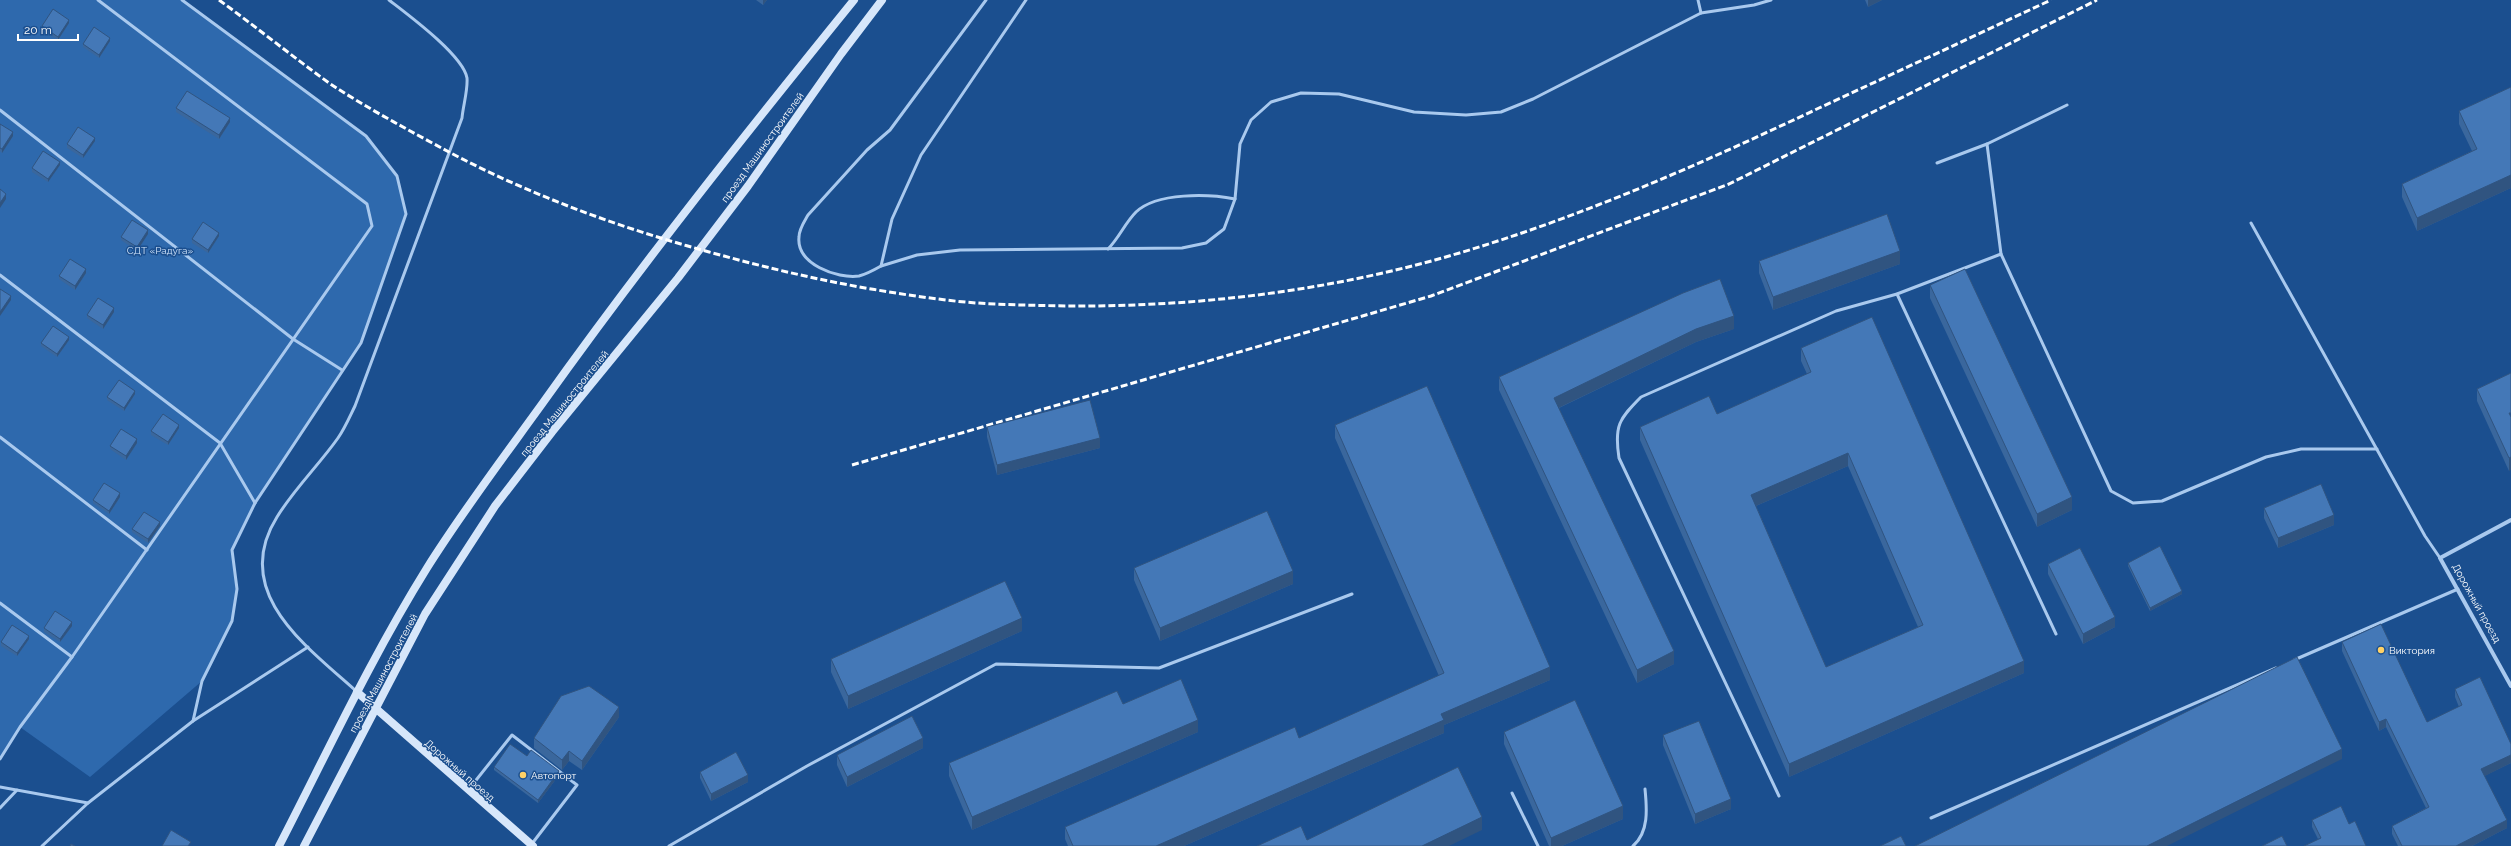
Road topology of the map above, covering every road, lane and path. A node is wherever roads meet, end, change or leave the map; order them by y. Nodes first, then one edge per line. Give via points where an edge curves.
1 (98, 0) edge
2 (182, 0) edge
3 (389, 0) edge
4 (854, 0) edge
5 (882, 0) edge
6 (986, 0) edge
7 (1026, 0) edge
8 (1698, 0) edge
9 (1771, 0) edge
10 (1701, 13) junction
11 (2067, 105) dead end
12 (0, 110) edge
13 (1987, 144) junction
14 (1938, 163) dead end
15 (1235, 199) junction
16 (2251, 223) dead end
17 (1108, 249) junction
18 (2001, 254) junction
19 (881, 266) junction
20 (0, 275) edge
21 (1897, 294) junction
22 (293, 339) junction
23 (342, 370) junction
24 (0, 437) edge
25 (220, 443) junction
26 (2377, 449) junction
27 (255, 503) junction
28 (2511, 520) edge
29 (147, 550) junction
30 (2440, 558) junction
31 (2458, 589) junction
32 (1352, 594) dead end
33 (0, 603) edge
34 (2056, 634) dead end
35 (308, 647) junction
36 (72, 657) junction
37 (2290, 662) edge
38 (2282, 665) edge
39 (2511, 686) edge
40 (357, 692) junction
41 (375, 708) junction
42 (194, 721) junction
43 (0, 759) edge
44 (0, 786) edge
45 (1645, 789) dead end
46 (17, 790) junction
47 (468, 790) junction
48 (1512, 793) dead end
49 (1779, 796) dead end
50 (88, 804) junction
51 (0, 808) edge
52 (1931, 818) dead end
53 (532, 845) edge
54 (42, 846) edge
55 (279, 846) edge
56 (304, 846) edge
57 (669, 846) edge
58 (1538, 846) edge
59 (1633, 846) edge

1 - 22 lane via 367,204 372,226
2 - 23 lane via 366,136 397,176 406,214 361,343
3 - 35 lane via 423,26 463,67 467,78 462,118 355,406 339,436 277,516 266,536 261,554 262,579 271,604
4 - 40 main road, проезд Машиностроителей via 690,203 483,484 389,630
5 - 41 main road, проезд Машиностроителей via 748,186 678,278 495,506 425,614
6 - 19 lane via 890,130 867,150 808,214 801,227 800,248 806,258 822,269 843,276 858,276 870,273
7 - 19 lane via 921,155 892,219
8 - 10 lane
9 - 10 lane
10 - 15 lane via 1533,99 1501,112 1466,115 1414,112 1339,94 1301,94 1271,102 1251,120 1240,144
11 - 13 lane
12 - 22 lane
13 - 14 lane
13 - 18 lane
15 - 17 lane via 1200,194 1157,202 1138,211
15 - 17 lane via 1224,229 1206,243 1182,248
16 - 26 lane
17 - 19 lane via 960,250 917,255
18 - 21 lane
18 - 26 lane via 2111,491 2133,503 2162,501 2273,455 2302,449
20 - 25 lane
21 - 34 lane
21 - 49 lane via 1836,311 1641,397 1622,417 1616,436 1619,458
22 - 23 lane
22 - 25 lane
23 - 27 lane
24 - 29 lane
25 - 27 lane
25 - 29 lane
26 - 30 lane
27 - 42 lane via 232,550 237,589 232,621 202,681
28 - 30 street, Дорожный проезд
29 - 36 lane
30 - 31 street, Дорожный проезд
31 - 37 lane
31 - 39 street, Дорожный проезд
32 - 57 lane via 1160,668 996,664 807,766
33 - 36 lane
35 - 40 lane
35 - 42 lane
36 - 43 lane via 20,727
38 - 52 lane
40 - 41 main road, Дорожный проезд
40 - 55 main road, проезд Машиностроителей
41 - 47 main road, Дорожный проезд
41 - 56 main road, проезд Машиностроителей
42 - 50 lane
44 - 46 lane
45 - 59 lane via 1647,810 1644,829
46 - 50 lane
46 - 51 lane
47 - 53 main road, Дорожный проезд
47 - 53 lane via 512,735 577,785
48 - 58 lane
50 - 54 lane

